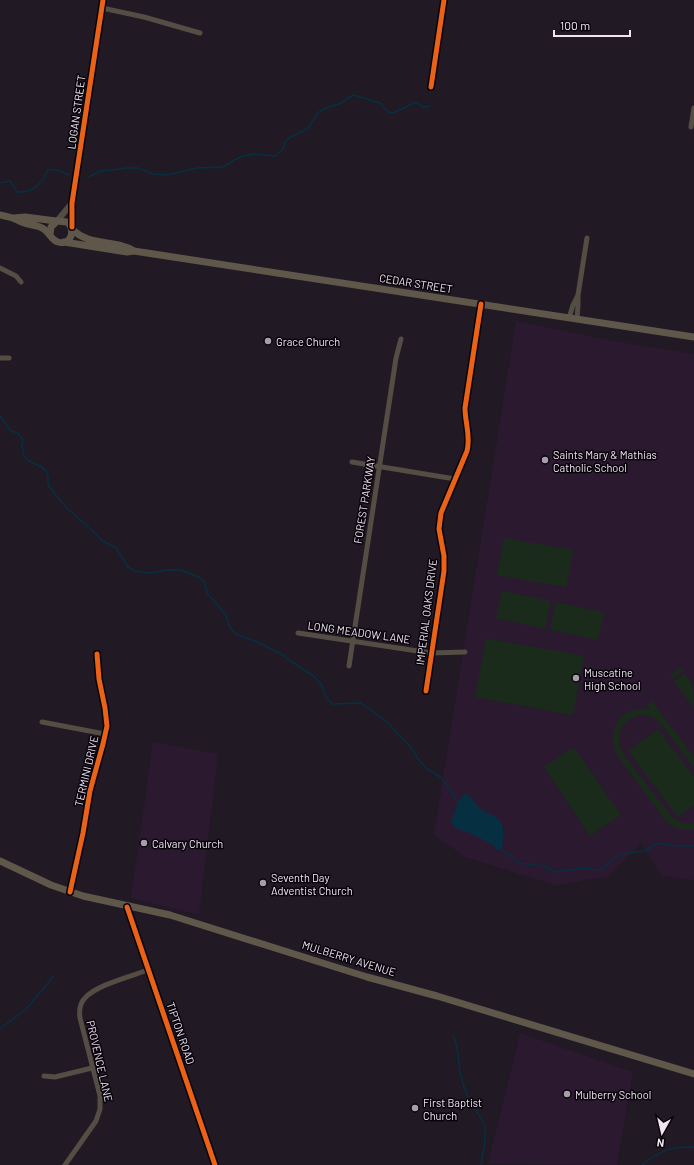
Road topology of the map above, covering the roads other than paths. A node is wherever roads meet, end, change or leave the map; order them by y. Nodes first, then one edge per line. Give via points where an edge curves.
1 (103, 0) edge
2 (444, 0) edge
3 (102, 8) junction
4 (200, 33) dead end
5 (431, 87) dead end
6 (694, 108) edge
7 (691, 127) dead end
8 (72, 203) junction
9 (0, 215) edge
10 (14, 218) junction
11 (57, 221) junction
12 (72, 228) junction
13 (50, 234) junction
14 (587, 238) dead end
15 (64, 242) junction
16 (134, 251) junction
17 (0, 268) edge
18 (21, 282) dead end
19 (578, 295) junction
20 (481, 304) junction
21 (569, 318) junction
22 (577, 319) junction
23 (694, 337) edge
24 (401, 339) dead end
25 (0, 358) edge
26 (9, 358) dead end
27 (352, 462) dead end
28 (380, 467) junction
29 (455, 479) junction
30 (298, 633) dead end
31 (353, 641) junction
32 (465, 652) dead end
33 (431, 653) junction
34 (97, 654) dead end
35 (349, 666) dead end
36 (426, 691) dead end
37 (42, 722) dead end
38 (105, 734) junction
39 (0, 861) edge
40 (70, 892) junction
41 (127, 907) junction
42 (148, 970) junction
43 (92, 1068) junction
44 (694, 1074) edge
45 (44, 1076) dead end
46 (65, 1165) edge
47 (215, 1165) edge

1 - 3 street, LOGAN STREET
2 - 5 street
3 - 4 street
3 - 8 street, LOGAN STREET
6 - 7 street
8 - 11 street
8 - 12 street, LOGAN STREET
9 - 10 main road
10 - 11 main road
10 - 13 main road via 23,223 42,227
11 - 12 main road via 67,222
11 - 13 main road via 51,227
12 - 15 main road via 72,236
12 - 16 main road, CEDAR STREET via 77,235 86,239 128,247
13 - 15 main road via 57,242
14 - 19 street
15 - 16 main road, CEDAR STREET
16 - 20 main road, CEDAR STREET
17 - 18 street via 16,276
19 - 21 street
19 - 22 street
20 - 21 main road, CEDAR STREET
20 - 29 street, IMPERIAL OAKS DRIVE via 465,408 469,443
21 - 22 main road, CEDAR STREET
22 - 23 main road, CEDAR STREET
24 - 28 street, FOREST PARKWAY
25 - 26 street
27 - 28 street
28 - 29 street
28 - 31 street, FOREST PARKWAY
29 - 33 street, IMPERIAL OAKS DRIVE via 440,520 444,563
30 - 31 street, LONG MEADOW LANE
31 - 33 street, LONG MEADOW LANE
31 - 35 street, FOREST PARKWAY
32 - 33 street, LONG MEADOW LANE
33 - 36 street, IMPERIAL OAKS DRIVE
34 - 38 street, TERMINI DRIVE via 107,718
37 - 38 street
38 - 40 street, TERMINI DRIVE via 90,791
39 - 40 main road, MULBERRY AVENUE
40 - 41 main road, MULBERRY AVENUE
41 - 42 street, TIPTON ROAD
41 - 44 main road, MULBERRY AVENUE via 170,915 367,977
42 - 43 street, PROVENCE LANE via 101,987 89,993 82,1002 80,1018
42 - 47 street, TIPTON ROAD
43 - 45 street via 55,1077
43 - 46 street, PROVENCE LANE via 100,1096 99,1115

